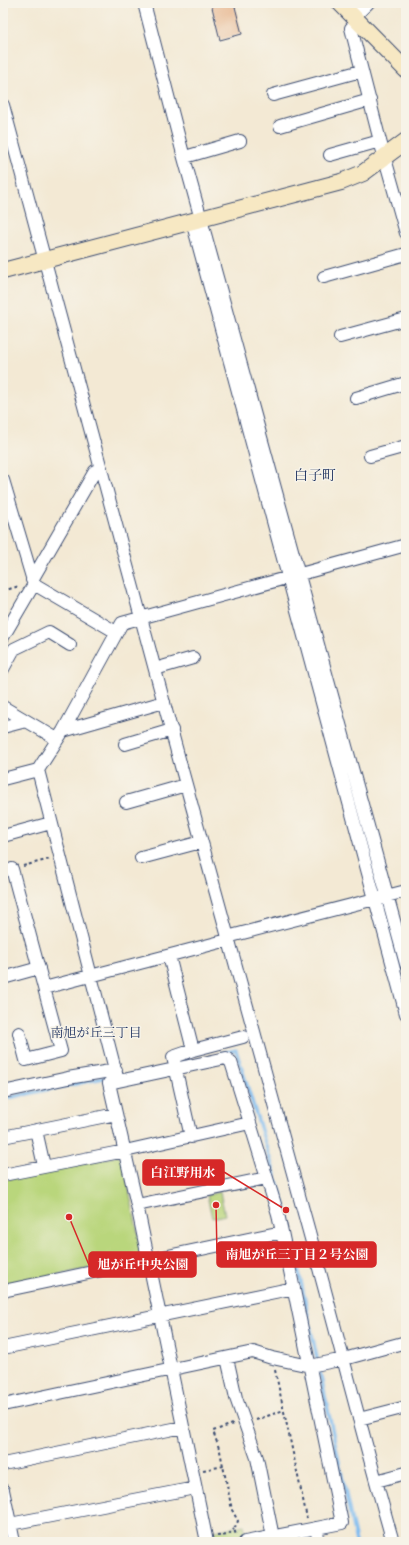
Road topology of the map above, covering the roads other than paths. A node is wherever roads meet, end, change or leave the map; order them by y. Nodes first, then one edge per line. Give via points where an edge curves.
1 (144, 3) edge
2 (340, 3) edge
3 (368, 3) edge
4 (352, 23) junction
5 (406, 70) edge
6 (361, 71) junction
7 (273, 95) dead end
8 (370, 100) junction
9 (3, 105) edge
10 (280, 126) dead end
11 (240, 141) dead end
12 (380, 141) junction
13 (405, 143) edge
14 (330, 155) dead end
15 (185, 157) junction
16 (385, 158) junction
17 (198, 220) junction
18 (406, 233) edge
19 (406, 254) edge
20 (44, 260) junction
21 (3, 271) edge
22 (324, 277) dead end
23 (406, 319) edge
24 (340, 337) dead end
25 (406, 383) edge
26 (356, 398) dead end
27 (406, 446) edge
28 (370, 456) dead end
29 (101, 468) junction
30 (3, 480) edge
31 (406, 546) edge
32 (293, 575) junction
33 (33, 582) junction
34 (141, 617) junction
35 (116, 632) junction
36 (3, 637) edge
37 (3, 642) edge
38 (70, 645) dead end
39 (14, 649) junction
40 (193, 658) dead end
41 (3, 669) edge
42 (155, 669) junction
43 (164, 702) junction
44 (3, 707) edge
45 (26, 721) junction
46 (3, 727) edge
47 (172, 730) junction
48 (60, 735) junction
49 (125, 744) dead end
50 (38, 770) junction
51 (3, 779) edge
52 (186, 785) junction
53 (126, 802) dead end
54 (51, 823) junction
55 (3, 836) edge
56 (201, 842) junction
57 (141, 858) dead end
58 (12, 869) road end
59 (406, 891) edge
60 (381, 897) junction
61 (227, 939) junction
62 (169, 956) junction
63 (406, 964) edge
64 (39, 968) junction
65 (4, 974) edge
66 (91, 976) junction
67 (44, 988) junction
68 (406, 1014) edge
69 (19, 1033) dead end
70 (243, 1036) dead end
71 (193, 1050) junction
72 (177, 1069) junction
73 (117, 1076) junction
74 (3, 1092) edge
75 (116, 1114) junction
76 (250, 1123) junction
77 (36, 1130) junction
78 (3, 1137) edge
79 (191, 1137) junction
80 (125, 1151) junction
81 (44, 1166) junction
82 (3, 1175) edge
83 (267, 1178) junction
84 (137, 1205) junction
85 (282, 1232) junction
86 (148, 1261) junction
87 (294, 1288) junction
88 (3, 1290) edge
89 (159, 1315) junction
90 (406, 1342) edge
91 (3, 1348) edge
92 (227, 1358) junction
93 (344, 1359) junction
94 (310, 1366) junction
95 (171, 1370) junction
96 (3, 1405) edge
97 (406, 1407) edge
98 (359, 1419) junction
99 (183, 1427) junction
100 (3, 1464) edge
101 (406, 1473) edge
102 (376, 1481) junction
103 (195, 1488) junction
104 (3, 1490) edge
105 (10, 1524) junction
106 (313, 1529) junction
107 (273, 1537) junction
108 (206, 1539) edge
109 (240, 1539) edge
110 (14, 1542) edge
111 (319, 1542) edge
112 (393, 1542) edge

1 - 15 street
2 - 4 street
3 - 4 street
4 - 5 street
4 - 6 street
6 - 7 street
6 - 8 street
8 - 10 street
8 - 12 street
9 - 20 street
11 - 15 street
12 - 14 street
12 - 16 street
13 - 16 street
15 - 17 street
16 - 17 street via 363,173 341,182
16 - 18 street
17 - 20 street
17 - 32 street
19 - 22 street
20 - 21 street
20 - 29 street
23 - 24 street
25 - 26 street
27 - 28 street
29 - 33 street via 95,471
29 - 34 street
30 - 33 street
31 - 32 street
32 - 34 street
32 - 60 street
33 - 35 street
33 - 36 street
34 - 35 street via 122,623
34 - 42 street
35 - 48 street
37 - 39 street
38 - 39 street via 49,632
39 - 41 street
40 - 42 street
42 - 43 street
43 - 47 street
43 - 48 street
44 - 45 street
45 - 46 street
45 - 48 street
47 - 49 street
47 - 52 street
48 - 50 street
50 - 51 street
50 - 54 street
52 - 53 street
52 - 56 street
54 - 55 street
54 - 66 street
56 - 57 street
56 - 61 street
58 - 64 street
59 - 60 street
60 - 61 street
60 - 63 street
60 - 68 street
61 - 62 street
61 - 93 street
62 - 66 street
62 - 71 street
64 - 65 street
64 - 67 street
66 - 67 street
66 - 73 street
67 - 69 street via 61,1051 26,1060
70 - 71 street
71 - 72 street via 173,1056
72 - 73 street
72 - 76 street via 226,1058 231,1062
72 - 79 street
73 - 74 street via 68,1078
73 - 75 street via 110,1083
75 - 77 street
75 - 80 street
76 - 79 street
76 - 83 street
77 - 78 street
77 - 81 street
79 - 80 street
80 - 81 street
80 - 84 street
81 - 82 street
83 - 84 street
83 - 85 street
84 - 86 street
85 - 86 street
85 - 87 street
86 - 88 street
86 - 89 street
87 - 89 street
87 - 94 street
89 - 91 street
89 - 95 street
90 - 93 street
92 - 94 street via 253,1352
92 - 95 street
92 - 107 street via 236,1398 257,1458
93 - 94 street
93 - 98 street
94 - 106 street via 342,1523
95 - 96 street
95 - 99 street
97 - 98 street
98 - 102 street
99 - 100 street
99 - 103 street
101 - 102 street
102 - 112 street
103 - 105 street
103 - 108 street
104 - 105 street
105 - 110 street
106 - 107 street
106 - 111 street
107 - 109 street

